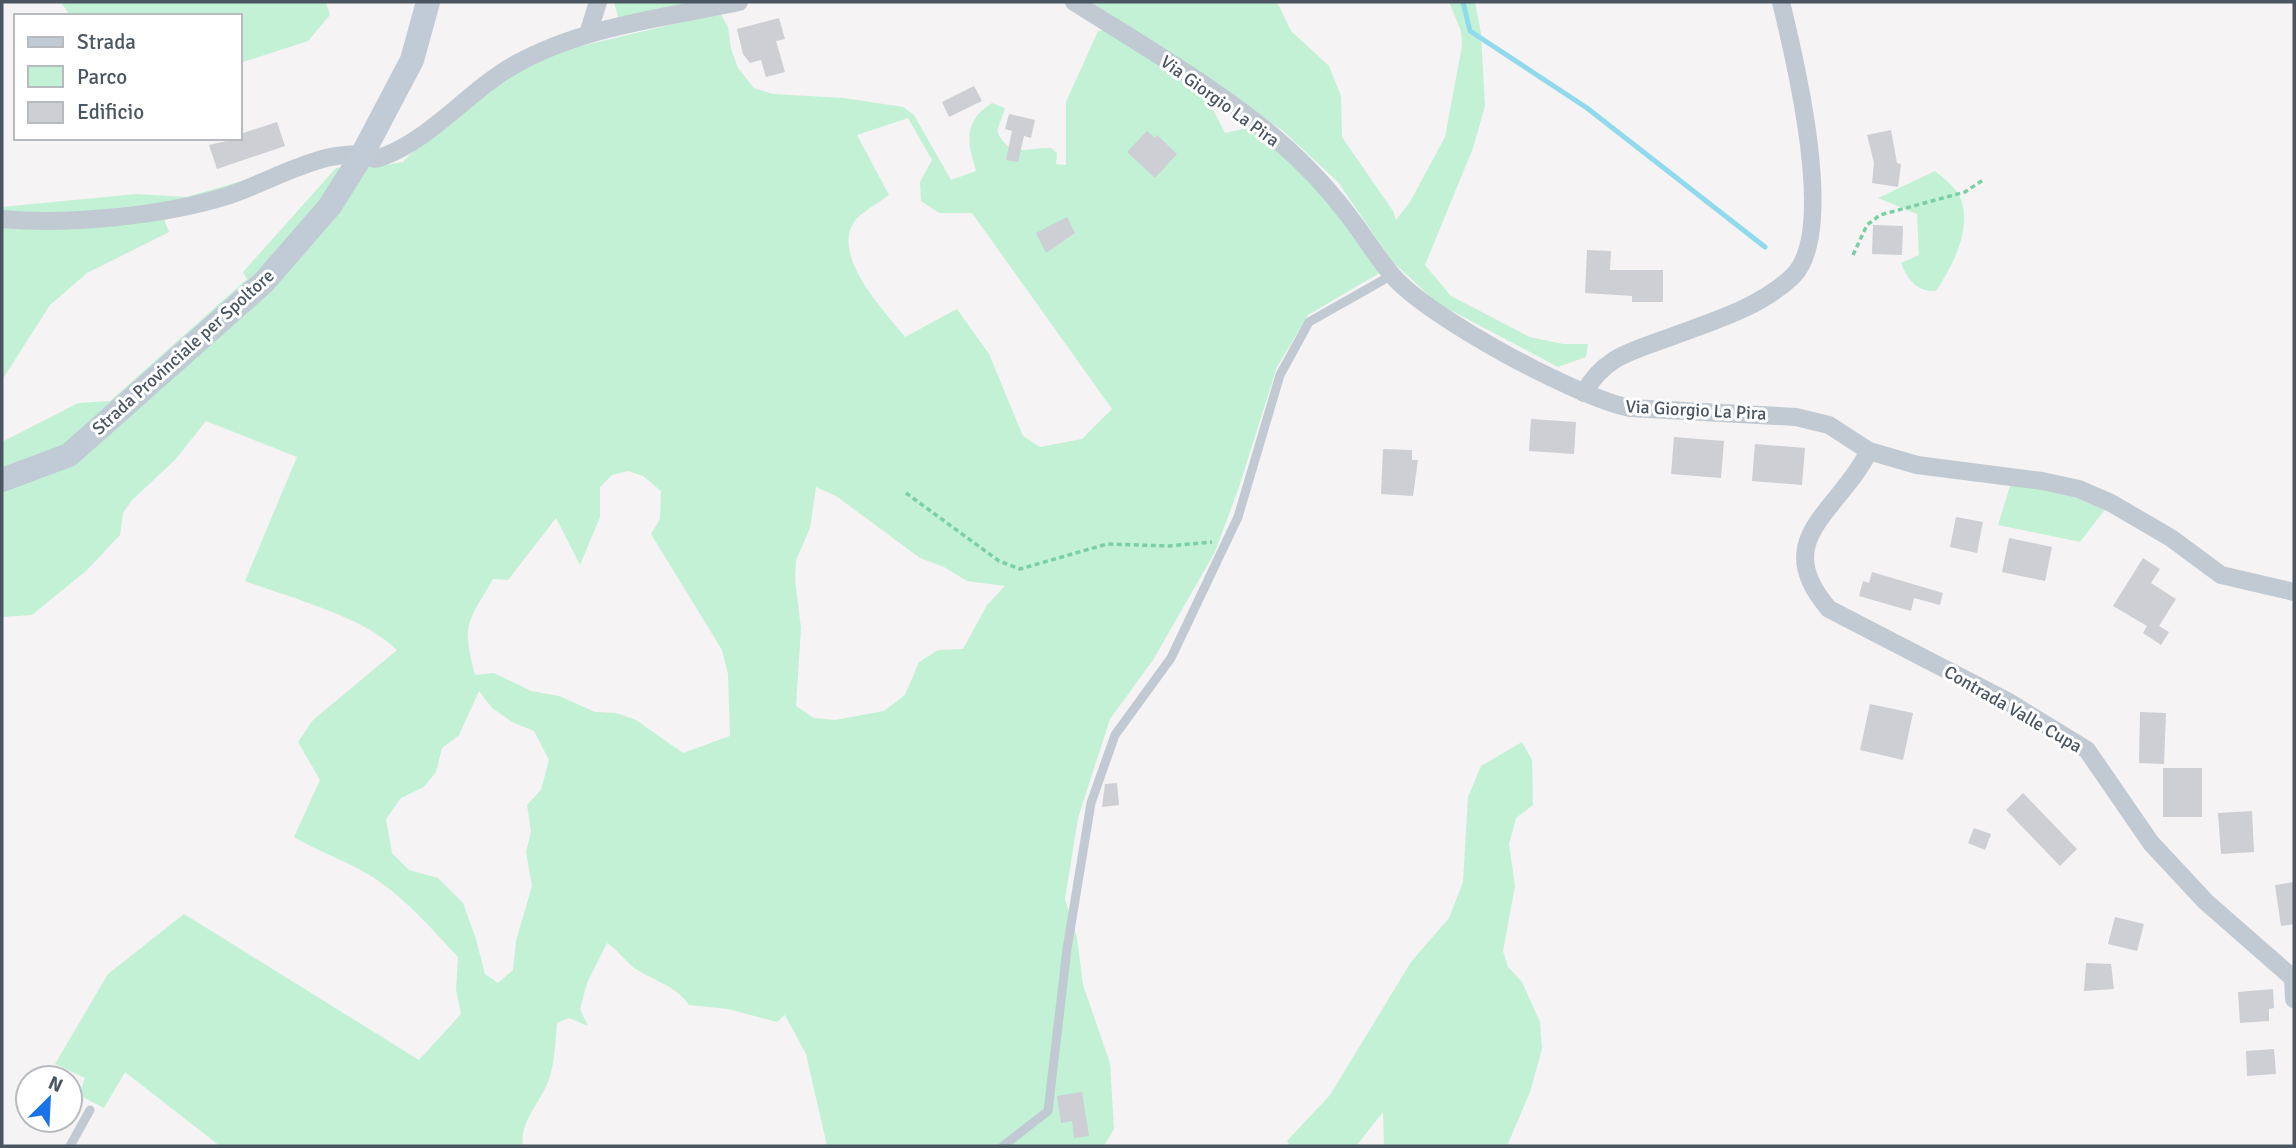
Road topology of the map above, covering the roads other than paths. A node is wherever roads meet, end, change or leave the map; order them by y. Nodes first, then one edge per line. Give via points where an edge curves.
1 (428, 2) edge
2 (598, 2) edge
3 (740, 2) edge
4 (1074, 2) edge
5 (1781, 2) edge
6 (588, 34) junction
7 (362, 155) junction
8 (2, 219) edge
9 (1392, 275) junction
10 (1584, 393) junction
11 (1869, 451) junction
12 (2, 480) edge
13 (2294, 592) edge
14 (2294, 979) edge
15 (2294, 999) edge
16 (90, 1110) dead end
17 (70, 1146) edge
18 (1003, 1146) edge

1 - 7 street, Strada Provinciale per Spoltore via 412,60
2 - 6 street
3 - 6 street
4 - 9 street, Via Giorgio La Pira via 1263,128 1327,189
5 - 10 street via 1807,123 1811,234 1805,258 1793,276 1759,300 1619,356 1594,374
6 - 7 street via 515,65 409,144 380,159
7 - 8 street via 327,158 180,208 38,221
7 - 12 street, Strada Provinciale per Spoltore via 330,206 264,282 69,455
9 - 10 street, Via Giorgio La Pira via 1413,297 1439,314
9 - 18 lane via 1309,322 1280,375 1238,517 1171,657 1115,735 1091,803 1067,949 1048,1111
10 - 11 street, Via Giorgio La Pira via 1606,404 1630,408 1807,419 1840,430
11 - 13 street, Via Giorgio La Pira via 1917,465 2079,489 2171,538 2221,575
11 - 14 street, Contrada Valle Cupa via 1805,547 1804,569 1813,590 1829,609 2007,701 2087,750 2151,843 2206,902
14 - 15 street
16 - 17 lane

